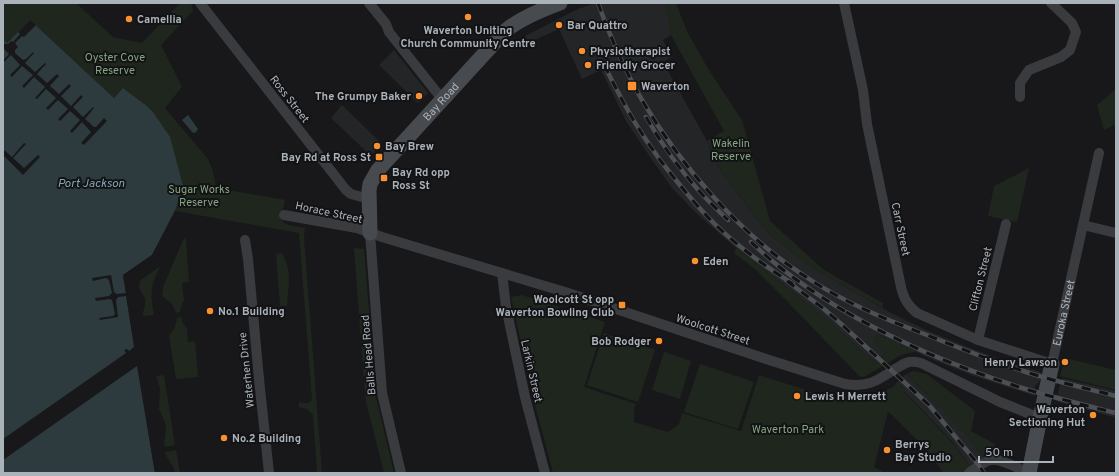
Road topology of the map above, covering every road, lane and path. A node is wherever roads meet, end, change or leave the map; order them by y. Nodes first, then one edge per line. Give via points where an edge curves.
1 (200, 3) edge
2 (369, 3) edge
3 (560, 3) edge
4 (844, 3) edge
5 (1051, 3) edge
6 (1020, 97) dead end
7 (442, 99) junction
8 (1099, 153) dead end
9 (369, 199) junction
10 (284, 215) dead end
11 (1006, 224) dead end
12 (1083, 225) junction
13 (370, 233) junction
14 (1116, 233) edge
15 (245, 240) dead end
16 (502, 274) junction
17 (978, 340) junction
18 (1052, 364) junction
19 (1040, 418) junction
20 (269, 473) edge
21 (401, 473) edge
22 (545, 473) edge
23 (969, 473) edge
24 (1029, 473) edge

1 - 9 street, Ross Street via 346,190
2 - 7 street
3 - 7 street, Bay Road via 514,24
4 - 17 street, Carr Street via 905,301 917,313
5 - 6 street via 1072,23 1076,32 1070,50 1061,58 1029,70 1020,83
7 - 9 street, Bay Road via 378,170 370,184
8 - 12 street, Euroka Street
9 - 13 street, Bay Road
10 - 13 street, Horace Street via 357,228
11 - 17 street, Clifton Street
12 - 14 street
12 - 18 street, Euroka Street
13 - 16 street, Woolcott Street
13 - 21 street, Balls Head Road via 382,393
15 - 20 street, Waterhen Drive
16 - 19 street, Woolcott Street via 854,386 877,381 908,362 921,363 1000,402
16 - 22 street, Larkin Street via 506,308 525,397
17 - 18 street, Carr Street
18 - 19 street, Euroka Street
19 - 24 street, Euroka Street
23 - 24 street via 985,462 996,460

